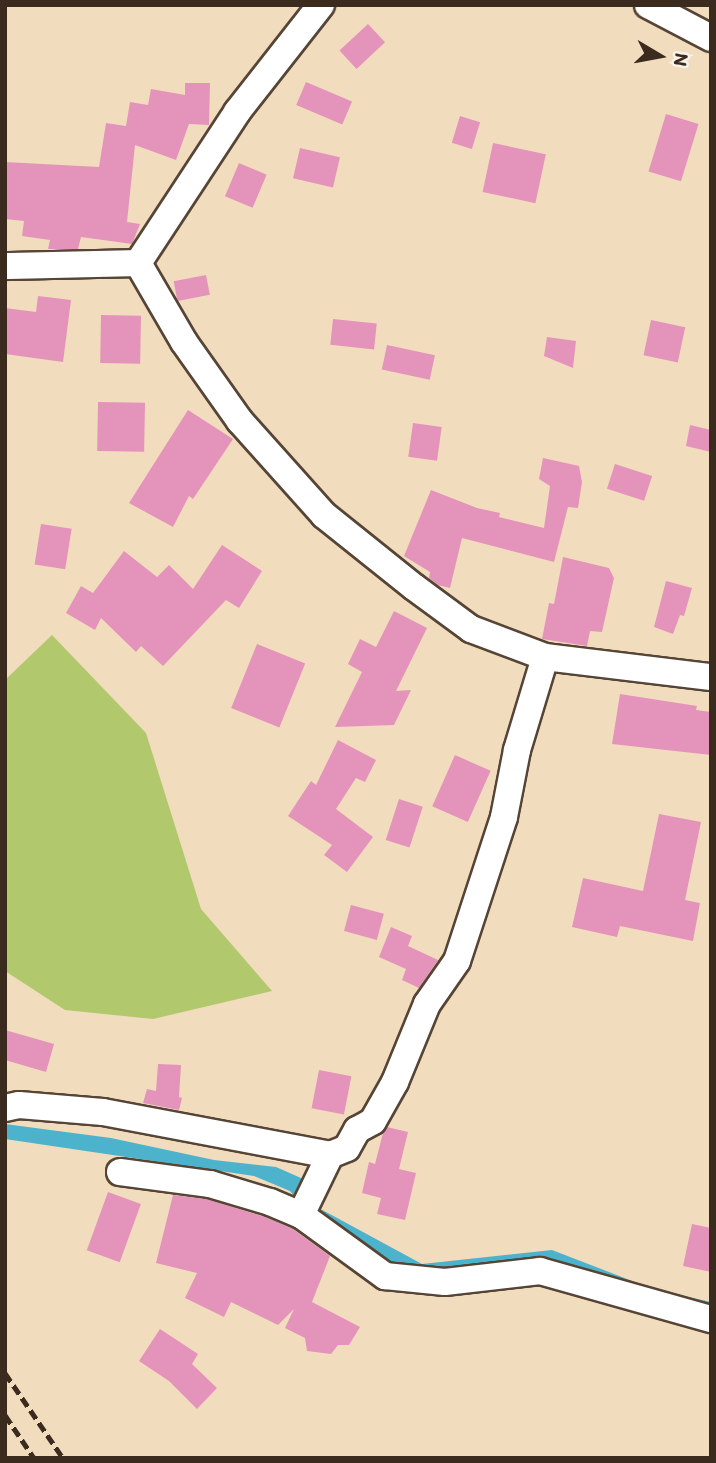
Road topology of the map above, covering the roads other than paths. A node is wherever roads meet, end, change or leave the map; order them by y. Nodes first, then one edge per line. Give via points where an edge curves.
1 (321, 5) edge
2 (648, 5) edge
3 (711, 38) edge
4 (138, 264) junction
5 (5, 266) edge
6 (545, 657) junction
7 (711, 677) edge
8 (5, 1108) edge
9 (330, 1155) junction
10 (120, 1172) dead end
11 (301, 1215) junction
12 (711, 1319) edge

1 - 4 street via 237,112
2 - 3 street
4 - 5 street
4 - 6 street via 184,342 240,421 324,514 471,629
6 - 7 street
6 - 9 street via 517,750 504,817 457,961 427,1004 395,1082 373,1121 357,1130 347,1147
8 - 9 street via 19,1105 103,1112
9 - 11 street
10 - 11 street via 210,1184
11 - 12 street via 385,1276 445,1282 540,1271

